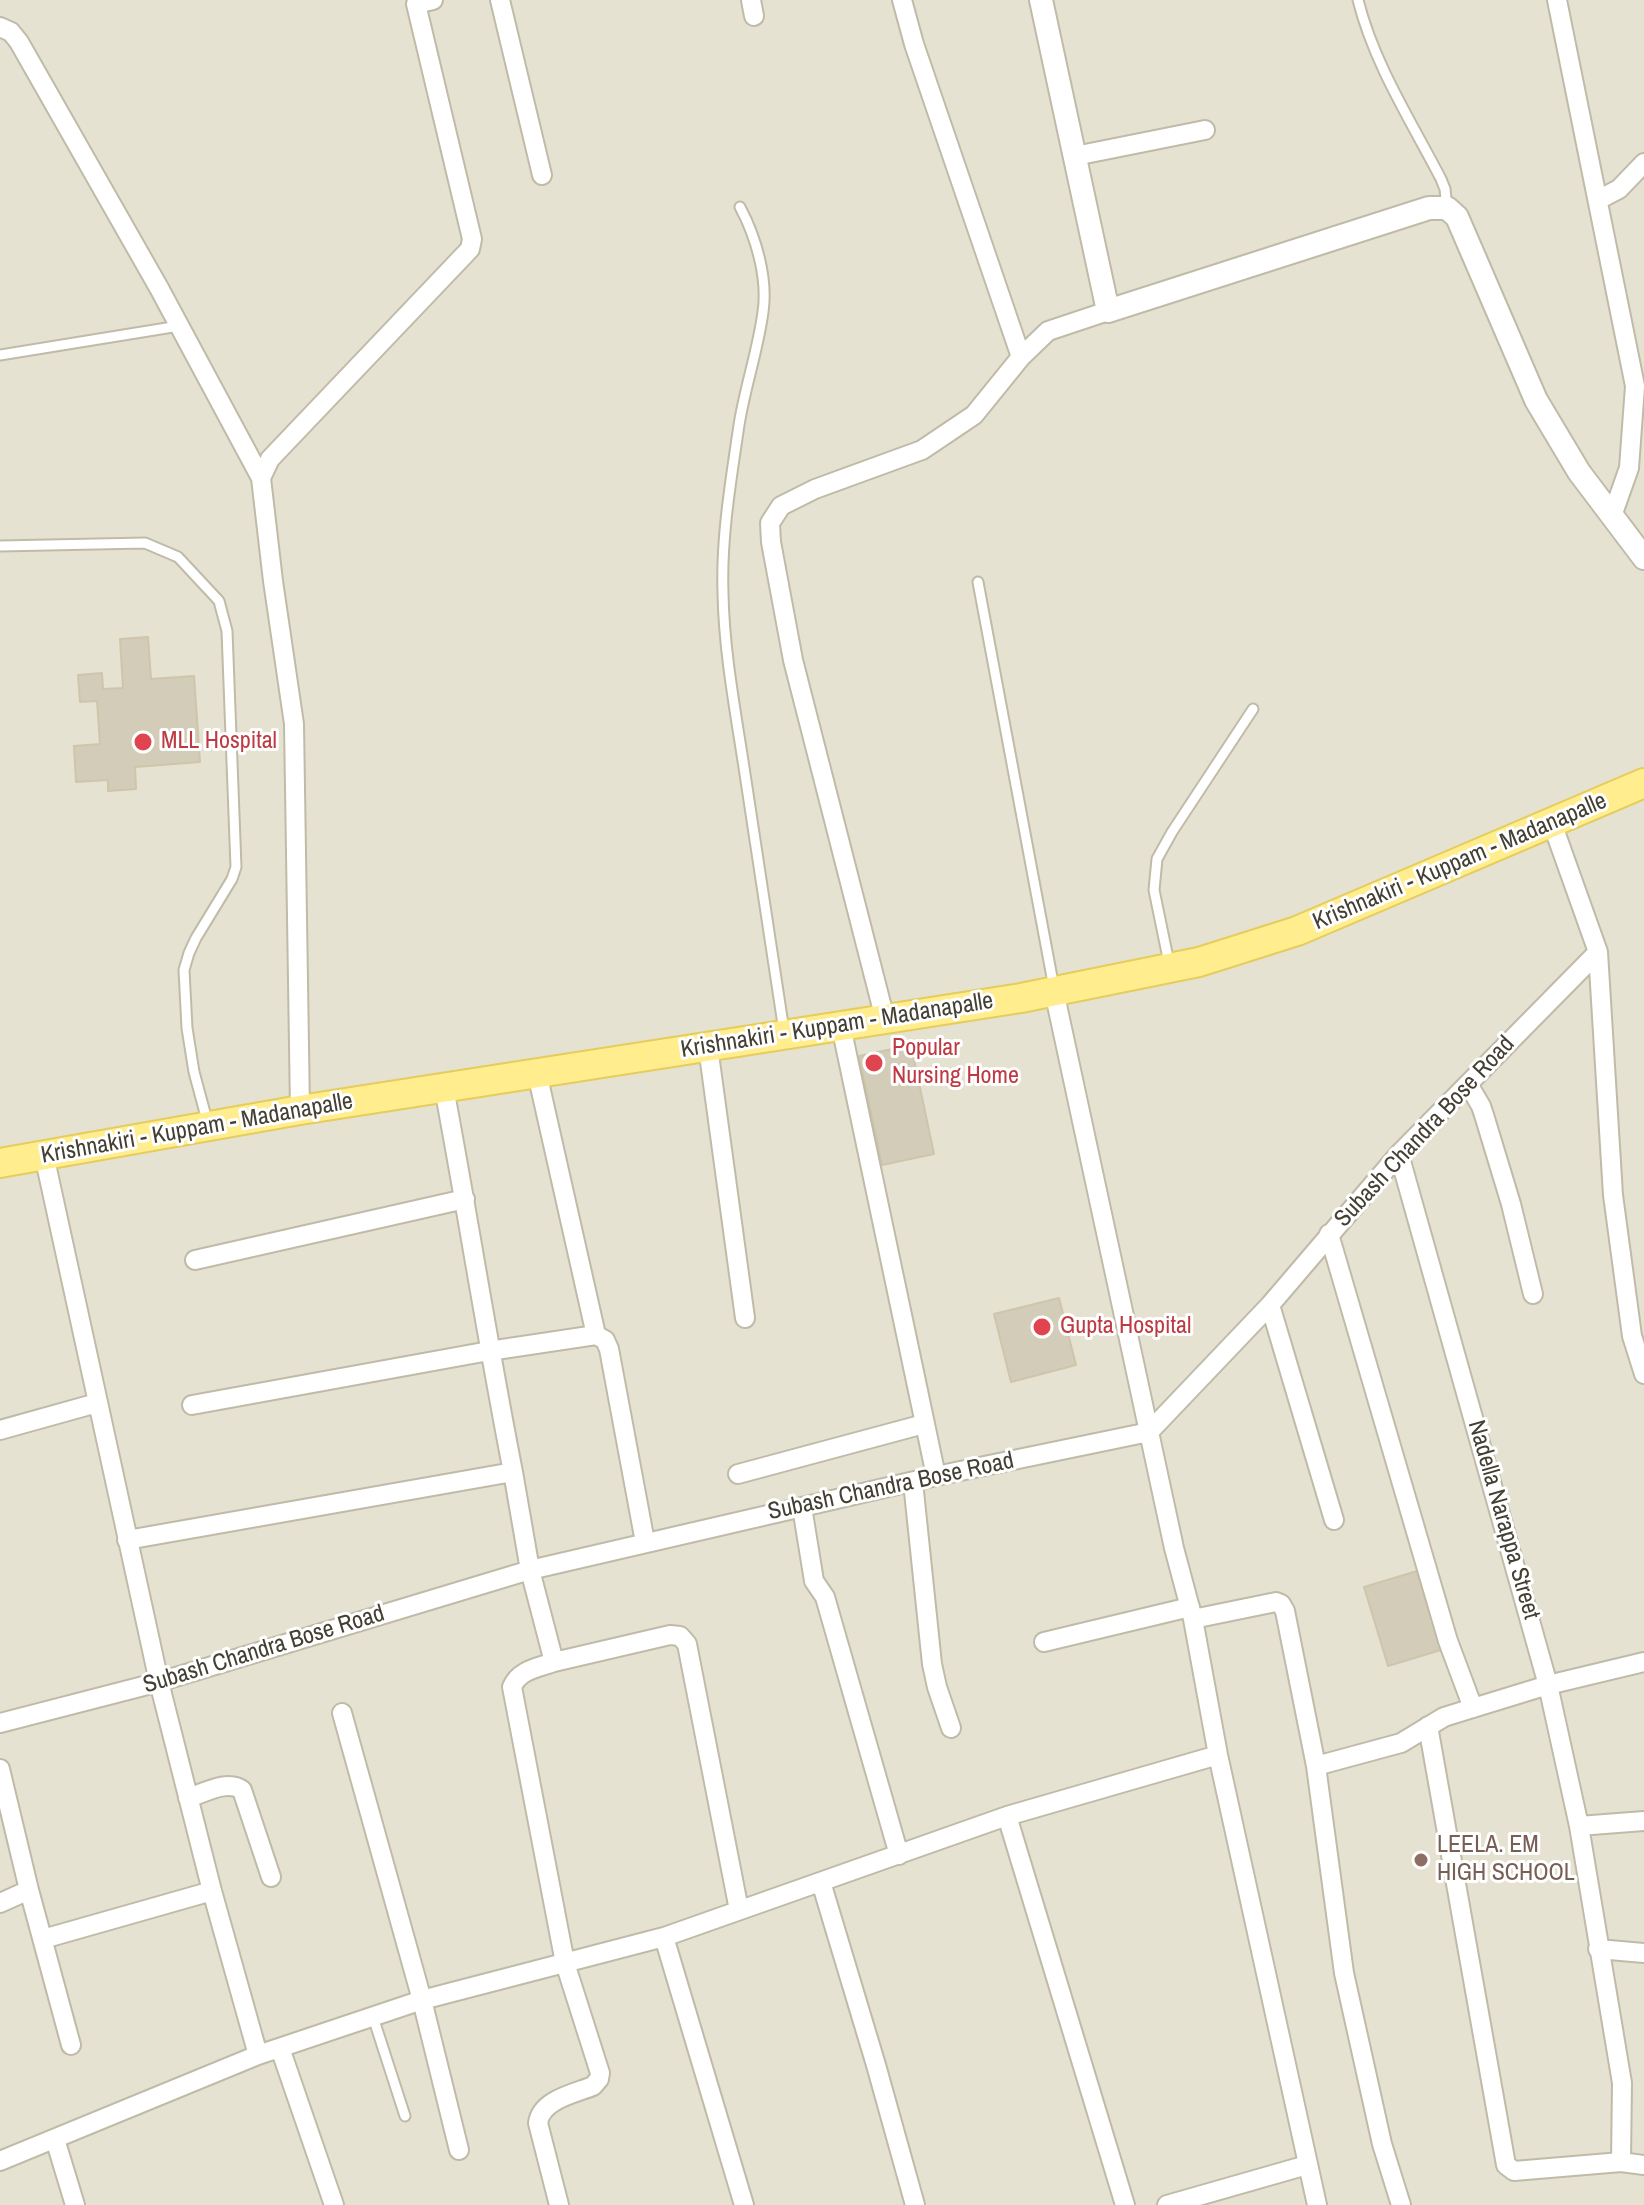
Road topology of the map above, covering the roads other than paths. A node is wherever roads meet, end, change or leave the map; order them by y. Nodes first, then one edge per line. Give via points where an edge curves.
1 (500, 0) edge
2 (902, 0) edge
3 (1041, 0) edge
4 (1358, 0) edge
5 (1557, 0) edge
6 (421, 1) edge
7 (0, 27) edge
8 (1205, 130) dead end
9 (1075, 156) junction
10 (1644, 163) edge
11 (542, 175) dead end
12 (1598, 200) junction
13 (740, 207) dead end
14 (1447, 208) junction
15 (1108, 311) junction
16 (179, 326) junction
17 (0, 355) edge
18 (1021, 357) junction
19 (261, 478) junction
20 (1612, 516) junction
21 (0, 546) edge
22 (1644, 558) edge
23 (978, 582) dead end
24 (1253, 709) dead end
25 (1644, 783) edge
26 (1552, 823) junction
27 (1598, 952) junction
28 (1170, 968) junction
29 (1054, 991) junction
30 (885, 1019) junction
31 (841, 1026) junction
32 (785, 1035) junction
33 (708, 1047) junction
34 (537, 1073) junction
35 (1468, 1084) junction
36 (444, 1088) junction
37 (300, 1110) junction
38 (209, 1126) junction
39 (1399, 1154) junction
40 (44, 1155) junction
41 (0, 1163) edge
42 (465, 1199) junction
43 (1329, 1234) junction
44 (195, 1260) dead end
45 (1533, 1294) dead end
46 (1270, 1305) junction
47 (745, 1318) dead end
48 (596, 1335) junction
49 (489, 1351) junction
50 (1644, 1374) edge
51 (97, 1403) junction
52 (192, 1405) dead end
53 (924, 1424) junction
54 (0, 1430) edge
55 (1149, 1432) junction
56 (513, 1472) junction
57 (738, 1474) dead end
58 (936, 1476) junction
59 (913, 1482) junction
60 (802, 1507) junction
61 (1334, 1520) dead end
62 (127, 1540) junction
63 (645, 1542) junction
64 (530, 1570) junction
65 (1191, 1613) junction
66 (1044, 1642) dead end
67 (554, 1662) junction
68 (1644, 1662) edge
69 (159, 1682) junction
70 (1548, 1685) junction
71 (1473, 1708) junction
72 (342, 1713) dead end
73 (0, 1723) edge
74 (1428, 1726) junction
75 (951, 1728) dead end
76 (1218, 1755) junction
77 (1316, 1766) junction
78 (0, 1769) edge
79 (188, 1798) junction
80 (1007, 1816) junction
81 (1644, 1821) edge
82 (1579, 1826) junction
83 (899, 1855) junction
84 (271, 1877) dead end
85 (821, 1882) junction
86 (29, 1890) junction
87 (212, 1891) junction
88 (0, 1903) edge
89 (739, 1910) junction
90 (664, 1937) junction
91 (43, 1939) junction
92 (1598, 1949) junction
93 (1644, 1953) edge
94 (565, 1963) junction
95 (422, 2000) junction
96 (373, 2017) junction
97 (71, 2045) dead end
98 (280, 2048) junction
99 (258, 2055) junction
100 (405, 2116) dead end
101 (55, 2139) junction
102 (459, 2150) dead end
103 (0, 2161) edge
104 (1621, 2162) junction
105 (1307, 2165) junction
106 (1644, 2165) edge
107 (75, 2205) edge
108 (334, 2205) edge
109 (559, 2205) edge
110 (744, 2205) edge
111 (915, 2205) edge
112 (1125, 2205) edge
113 (1167, 2205) edge
114 (1317, 2205) edge
115 (1401, 2205) edge

1 - 11 street
2 - 18 street
3 - 9 street
4 - 14 lane via 1377,58 1441,179
5 - 12 street
6 - 19 street via 470,249 270,459
7 - 16 street via 19,42
8 - 9 street
9 - 15 street
10 - 12 street via 1619,189
12 - 20 street via 1635,386 1629,468
13 - 32 lane via 757,253 764,309 740,417 722,589
14 - 15 street via 1429,208
14 - 20 street via 1457,217 1536,400
15 - 18 street via 1048,331
16 - 17 lane
16 - 19 street
18 - 30 street via 974,415 922,450 815,489 781,506 770,523 793,660
19 - 37 street via 294,724
20 - 22 street
21 - 38 lane via 145,543 178,557 219,601 227,631 236,867 192,945 184,970 194,1072
23 - 29 lane
24 - 28 lane via 1157,859 1154,890
25 - 26 main road, Krishnakiri - Kuppam - Madanapalle
26 - 27 street
26 - 28 main road, Krishnakiri - Kuppam - Madanapalle via 1297,931
27 - 35 street, Subash Chandra Bose Road
27 - 50 street via 1613,1195 1632,1336
28 - 29 main road, Krishnakiri - Kuppam - Madanapalle
29 - 30 main road, Krishnakiri - Kuppam - Madanapalle
29 - 55 street
30 - 31 main road, Krishnakiri - Kuppam - Madanapalle
31 - 32 main road, Krishnakiri - Kuppam - Madanapalle
31 - 53 street
32 - 33 main road, Krishnakiri - Kuppam - Madanapalle
33 - 34 main road, Krishnakiri - Kuppam - Madanapalle
33 - 47 street
34 - 36 main road, Krishnakiri - Kuppam - Madanapalle
34 - 48 street
35 - 39 street, Subash Chandra Bose Road
35 - 45 street via 1484,1115
36 - 37 main road, Krishnakiri - Kuppam - Madanapalle
36 - 42 street
37 - 38 main road, Krishnakiri - Kuppam - Madanapalle
38 - 40 main road, Krishnakiri - Kuppam - Madanapalle
39 - 43 street, Subash Chandra Bose Road
39 - 70 street, Nadella Narappa Street
40 - 41 main road, Krishnakiri - Kuppam - Madanapalle
40 - 51 street
42 - 44 street
42 - 49 street
43 - 46 street, Subash Chandra Bose Road
43 - 71 street via 1448,1641
46 - 55 street, Subash Chandra Bose Road
46 - 61 street
48 - 49 street
48 - 63 street via 609,1349
49 - 52 street
49 - 56 street
51 - 54 street
51 - 62 street
53 - 57 street
53 - 58 street
55 - 58 street, Subash Chandra Bose Road
55 - 65 street
56 - 62 street
56 - 64 street
58 - 59 street, Subash Chandra Bose Road
59 - 60 street, Subash Chandra Bose Road
59 - 75 street via 932,1664
60 - 63 street, Subash Chandra Bose Road
60 - 83 street via 814,1581 825,1597
62 - 69 street
63 - 64 street, Subash Chandra Bose Road
64 - 67 street
64 - 69 street, Subash Chandra Bose Road
65 - 66 street
65 - 76 street
65 - 77 street via 1281,1604
67 - 89 street via 670,1635 687,1644
67 - 94 street via 522,1673 512,1687
68 - 70 street
69 - 73 street, Subash Chandra Bose Road
69 - 79 street
70 - 71 street
70 - 82 street, Nadella Narappa Street
71 - 74 street
72 - 95 street
74 - 77 street via 1401,1743
74 - 104 street via 1506,2165 1514,2171
76 - 80 street
76 - 105 street
77 - 115 street via 1344,1973
78 - 86 street
79 - 84 street via 230,1785 242,1790
79 - 87 street
80 - 83 street
80 - 112 street
81 - 82 street
82 - 92 street, Nadella Narappa Street
83 - 85 street
85 - 89 street
85 - 111 street
86 - 88 street
86 - 91 street
87 - 91 street
87 - 99 street
89 - 90 street
90 - 94 street
90 - 110 street
91 - 97 street
92 - 93 street
92 - 104 street, Nadella Narappa Street via 1622,2083
94 - 95 street
94 - 109 street via 600,2073 593,2086 544,2106 539,2114
95 - 96 street
95 - 102 street
96 - 98 street
96 - 100 lane
98 - 99 street
98 - 108 street
99 - 101 street
101 - 103 street
101 - 107 street
104 - 106 street
105 - 113 street
105 - 114 street

